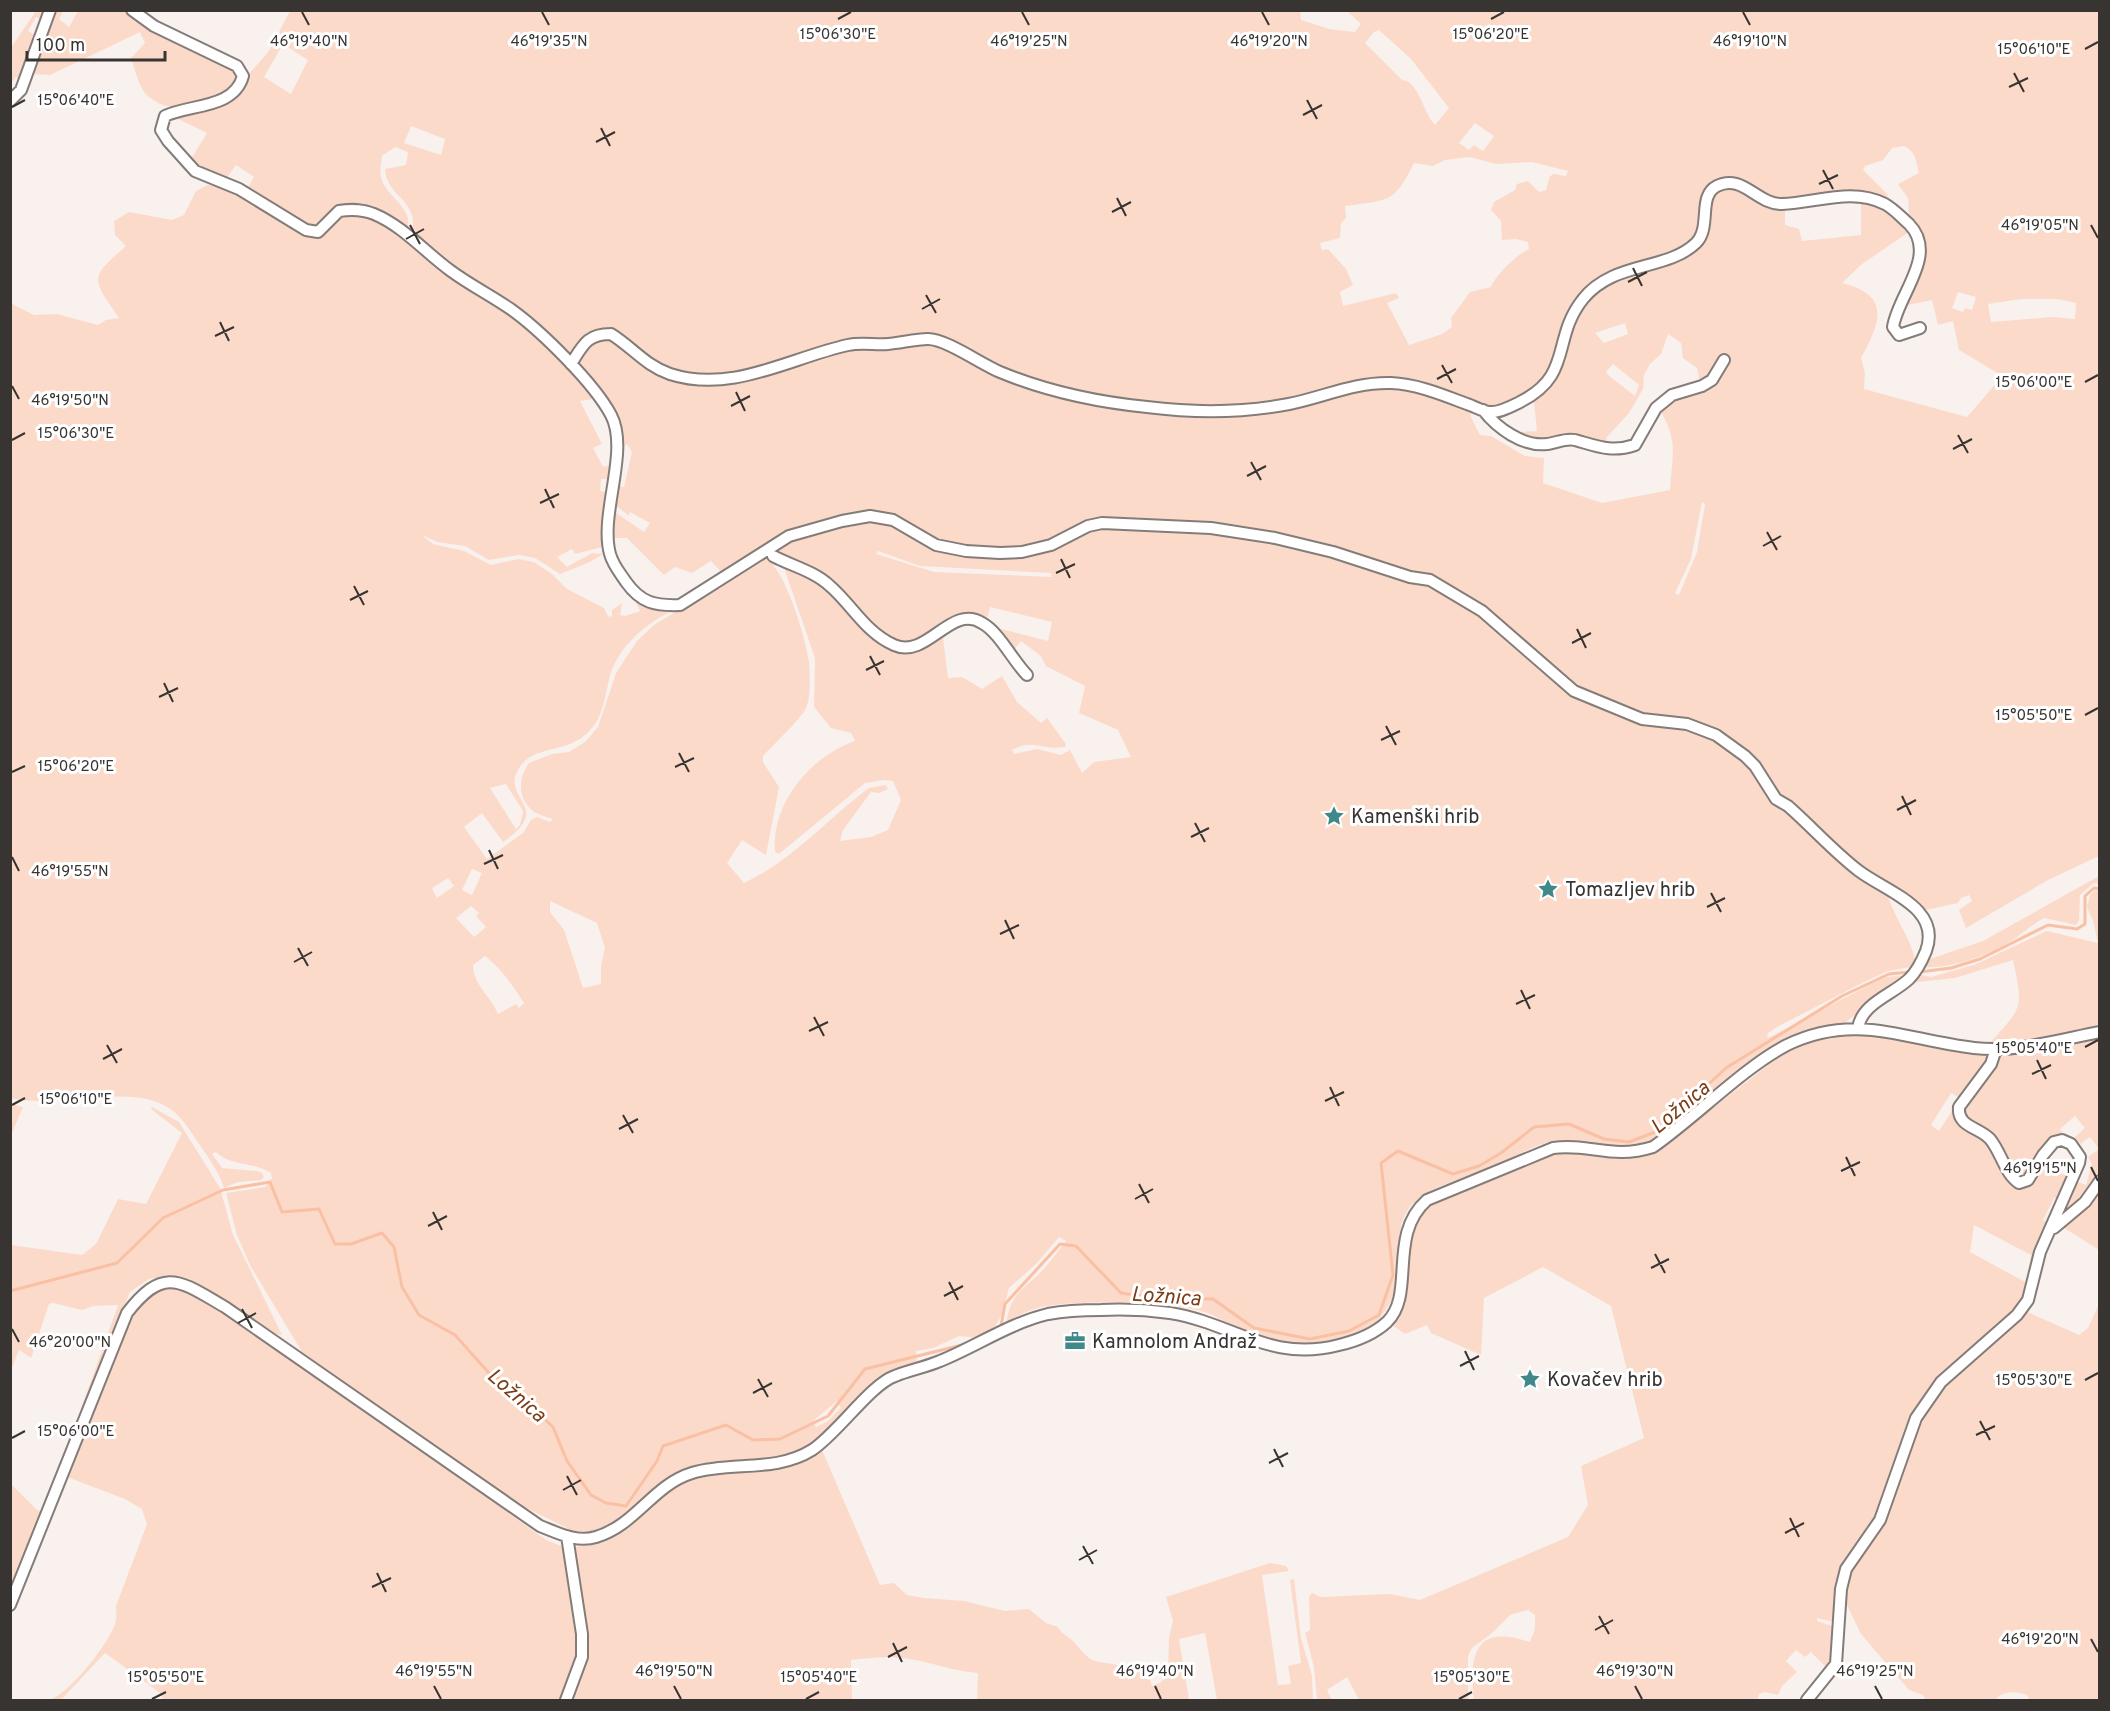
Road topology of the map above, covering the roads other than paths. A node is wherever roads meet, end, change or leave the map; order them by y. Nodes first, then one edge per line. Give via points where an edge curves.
1 (50, 10) edge
2 (132, 10) edge
3 (10, 101) edge
4 (1920, 327) dead end
5 (1724, 360) dead end
6 (571, 364) junction
7 (1482, 410) junction
8 (773, 556) dead end
9 (1027, 675) dead end
10 (1858, 1028) junction
11 (2100, 1032) edge
12 (1996, 1049) junction
13 (2100, 1181) edge
14 (2052, 1230) junction
15 (567, 1536) junction
16 (10, 1605) edge
17 (1803, 1698) edge
18 (566, 1701) edge

1 - 3 street via 21,90
2 - 6 street via 154,26 237,66 243,76 240,86 206,106 165,116 161,129 195,171 239,189 306,230 318,232 339,211 361,209 376,215 451,271 514,311
4 - 7 street via 1899,335 1893,327 1921,254 1915,230 1896,211 1881,202 1846,196 1780,204 1741,184 1721,184 1706,198 1703,233 1694,245 1621,272 1597,285 1583,299 1564,335 1553,377 1539,393 1510,407
5 - 7 street via 1712,380 1672,395 1656,408 1635,445 1628,448 1600,449 1566,439 1537,445 1527,443
6 - 7 street via 585,342 596,334 611,334 651,366 672,374 715,380 748,376 852,344 932,338 999,371 1050,390 1146,407 1233,412 1294,403 1347,387 1391,383 1421,387
6 - 10 street via 616,427 609,552 635,596 663,606 680,605 789,536 870,516 893,520 936,545 966,551 1022,552 1051,545 1102,523 1211,528 1275,538 1430,580 1482,611 1574,691 1642,719 1687,724 1745,756 1776,799 1859,871 1917,908 1928,930 1928,945 1914,972 1868,1008
8 - 9 street via 831,586 872,631 897,647 925,643 958,621 982,622
10 - 12 street
10 - 15 street via 1814,1036 1787,1046 1653,1147 1610,1154 1553,1148 1427,1200 1415,1210 1407,1227 1398,1299 1389,1321 1350,1342 1303,1351 1251,1341 1208,1323 1169,1313 1102,1310 1048,1314 936,1363 891,1377 832,1434 796,1459 693,1473 670,1484 620,1528 594,1538
11 - 12 street via 2021,1048
12 - 14 street via 1991,1064 1959,1107 1959,1113 1963,1122 1990,1140 2019,1182 2032,1176 2054,1142 2062,1140 2077,1150 2080,1157 2076,1173
13 - 14 street via 2085,1202
14 - 17 street via 2040,1252 2032,1292 2017,1315 1941,1382 1917,1418 1880,1520 1846,1569 1836,1664
15 - 16 street via 540,1526 495,1497 225,1307 184,1283 164,1282 144,1291 127,1313
15 - 18 street via 582,1657

